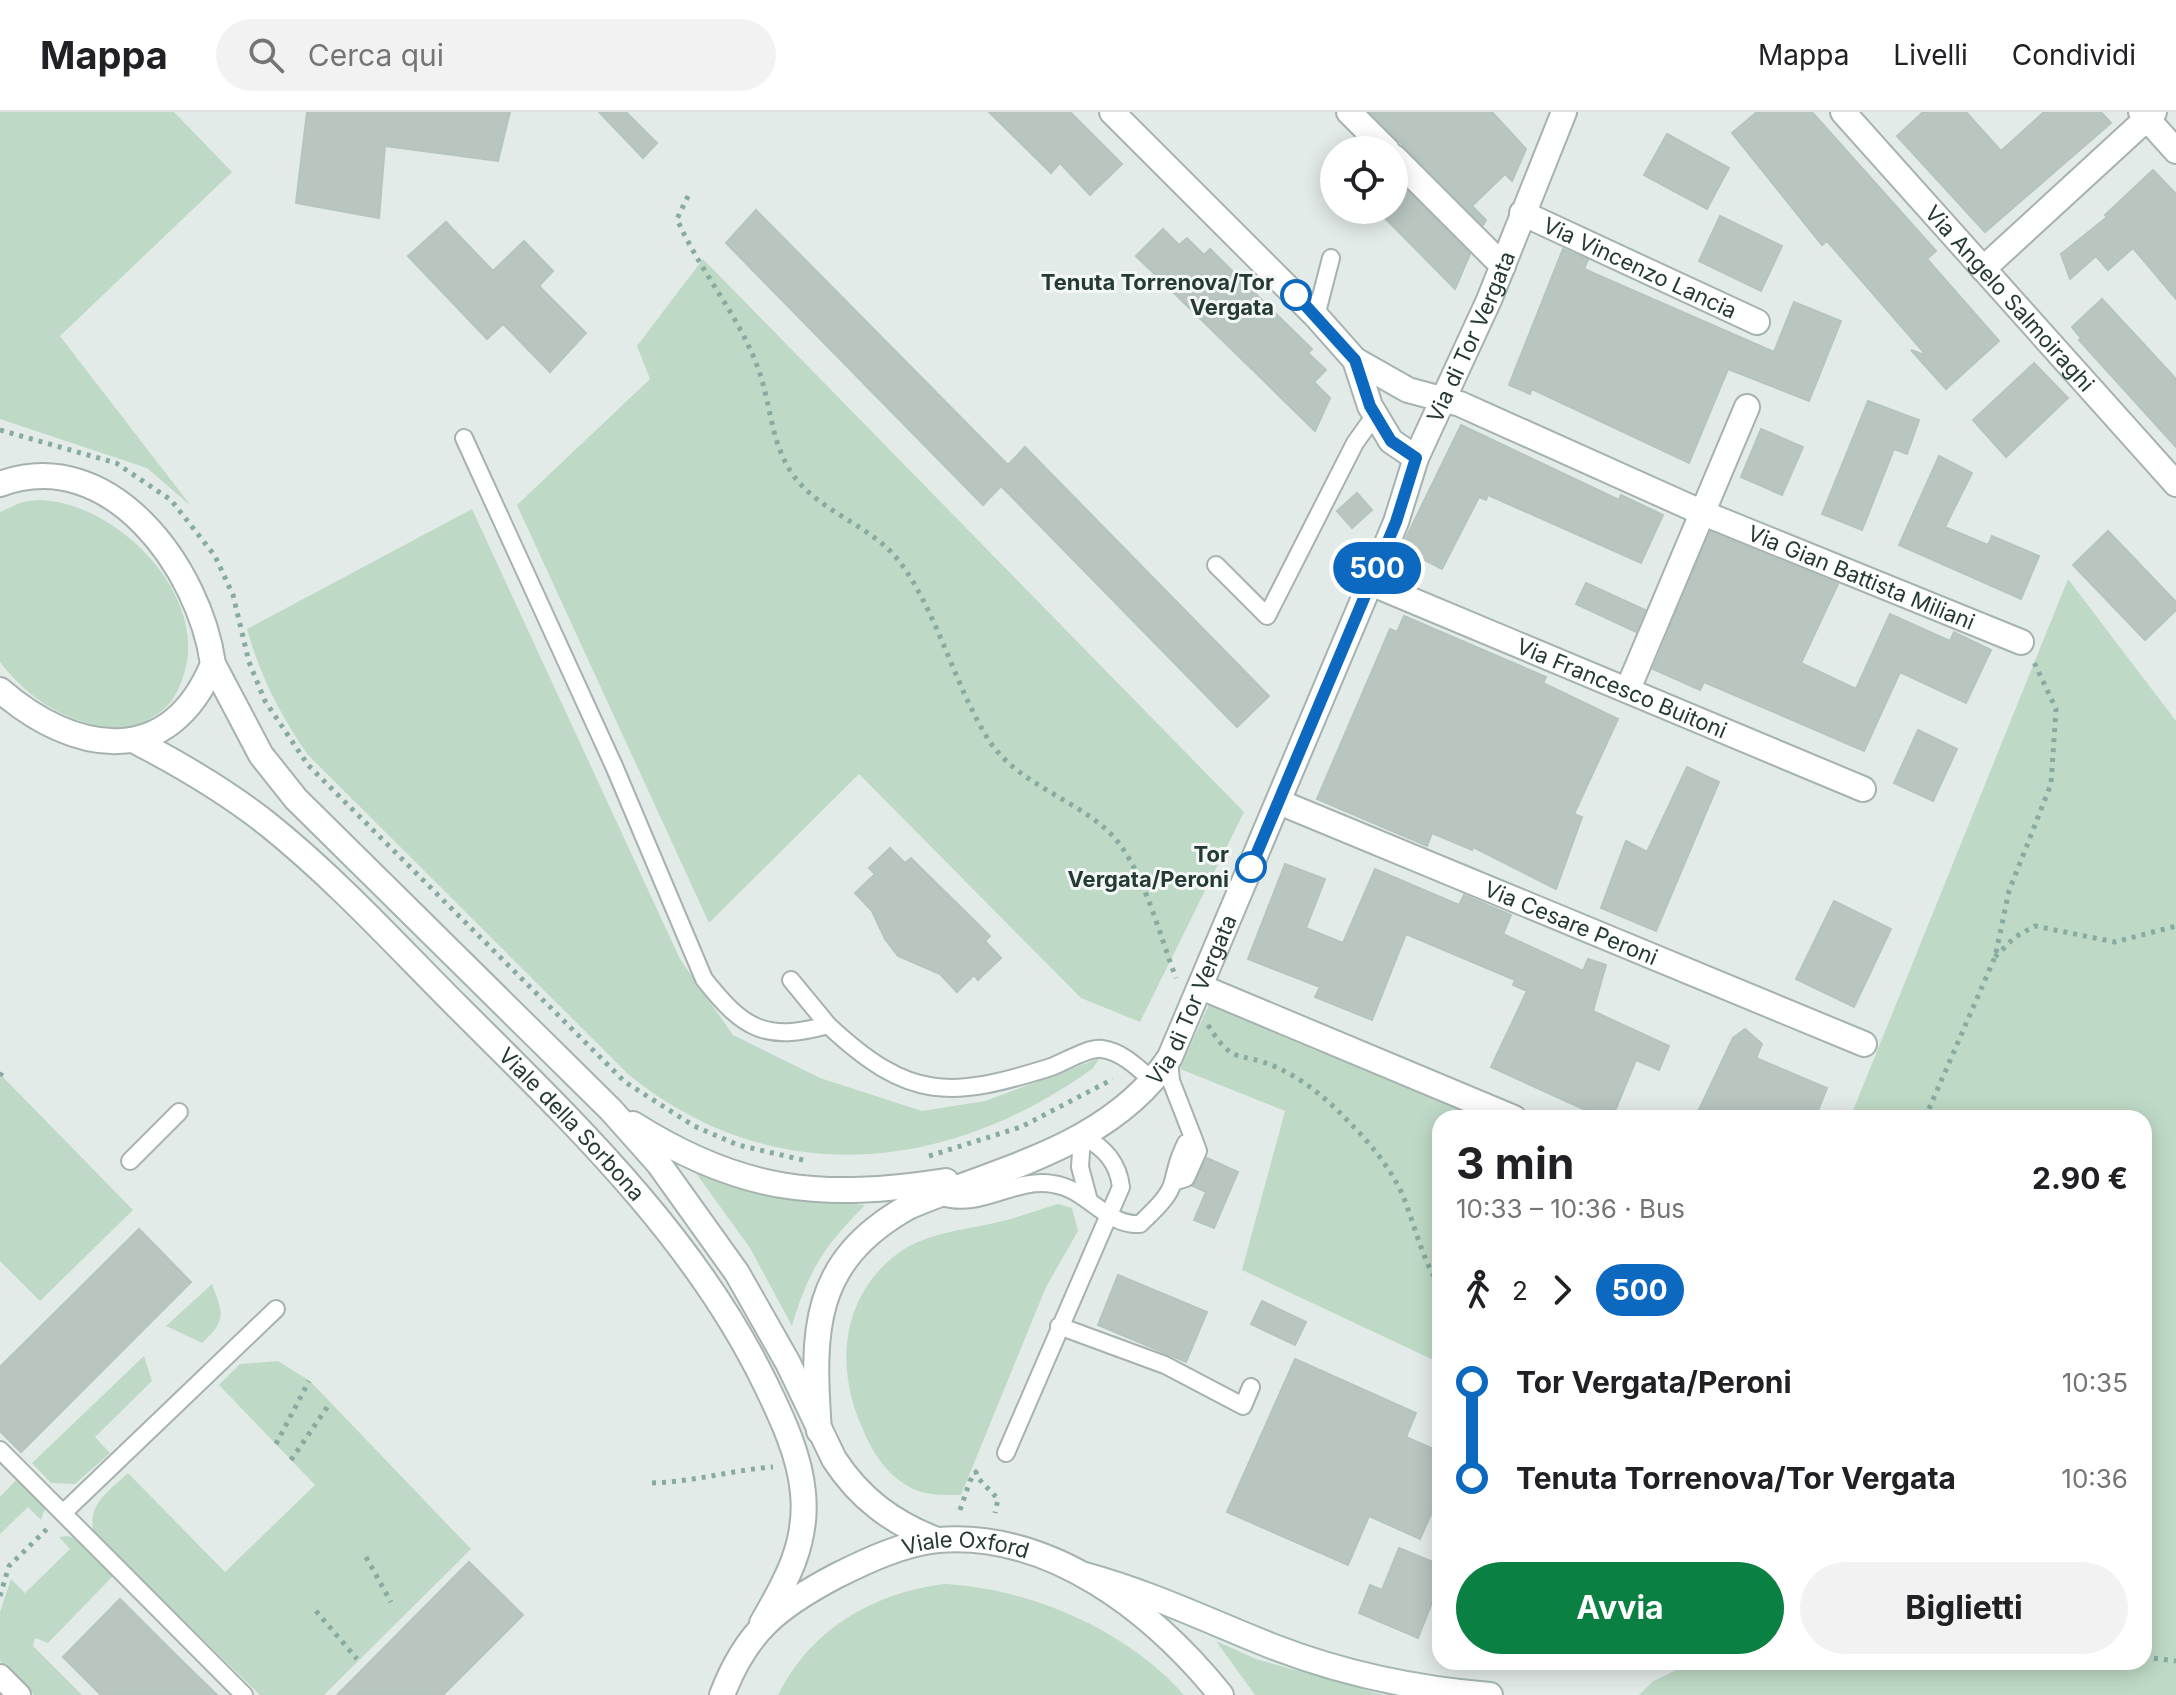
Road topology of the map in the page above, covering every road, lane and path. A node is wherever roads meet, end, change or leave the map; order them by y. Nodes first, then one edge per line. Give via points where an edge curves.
1 (1112, 112) edge
2 (1349, 112) edge
3 (1843, 112) edge
4 (2147, 114) edge
5 (1556, 117) edge
6 (1373, 136) edge
7 (2176, 151) edge
8 (1408, 171) edge
9 (688, 196) dead end
10 (1522, 213) junction
11 (1331, 258) dead end
12 (1503, 266) junction
13 (1983, 269) junction
14 (1316, 316) junction
15 (1757, 322) dead end
16 (1355, 360) junction
17 (1444, 398) junction
18 (1747, 407) dead end
19 (1375, 415) junction
20 (0, 430) edge
21 (464, 438) dead end
22 (1416, 458) junction
23 (0, 466) edge
24 (59, 477) junction
25 (0, 484) edge
26 (2176, 484) edge
27 (1703, 513) junction
28 (1216, 565) dead end
29 (1380, 587) dead end
30 (2021, 642) joint
31 (213, 664) junction
32 (1628, 689) junction
33 (0, 690) edge
34 (137, 742) junction
35 (1863, 789) dead end
36 (1279, 802) junction
37 (2176, 926) edge
38 (1995, 957) junction
39 (791, 980) dead end
40 (1190, 987) junction
41 (1207, 1023) dead end
42 (828, 1025) junction
43 (1864, 1044) dead end
44 (1169, 1059) junction
45 (1113, 1079) dead end
46 (1153, 1081) junction
47 (611, 1110) junction
48 (1494, 1110) edge
49 (1928, 1110) edge
50 (179, 1112) dead end
51 (1082, 1136) junction
52 (917, 1158) dead end
53 (130, 1161) dead end
54 (814, 1162) dead end
55 (980, 1178) junction
56 (938, 1195) junction
57 (1088, 1197) junction
58 (1108, 1216) junction
59 (1432, 1266) edge
60 (276, 1309) dead end
61 (1059, 1326) junction
62 (309, 1381) dead end
63 (1251, 1387) dead end
64 (330, 1403) dead end
65 (819, 1431) junction
66 (276, 1444) dead end
67 (0, 1450) edge
68 (1006, 1453) dead end
69 (291, 1460) dead end
70 (797, 1465) junction
71 (652, 1483) dead end
72 (960, 1510) dead end
73 (63, 1513) junction
74 (995, 1513) dead end
75 (937, 1540) junction
76 (366, 1557) dead end
77 (1085, 1575) junction
78 (0, 1596) edge
79 (391, 1602) dead end
80 (316, 1611) dead end
81 (762, 1623) junction
82 (2152, 1658) edge
83 (357, 1659) dead end
84 (2176, 1661) edge
85 (0, 1676) edge
86 (0, 1686) edge
87 (19, 1695) edge
88 (244, 1695) edge
89 (722, 1695) edge
90 (1221, 1695) edge
91 (1490, 1695) edge

1 - 14 street
2 - 6 street
3 - 13 street, Via Angelo Salmoiraghi
4 - 7 street
4 - 13 street
5 - 10 street, Via di Tor Vergata
8 - 12 street
9 - 40 path via 677,219 761,375 777,443 792,472 812,496 877,540 902,564 989,741 1015,769 1079,809 1127,852
10 - 12 street, Via di Tor Vergata
10 - 15 street, Via Vincenzo Lancia
11 - 14 lane
12 - 17 street, Via di Tor Vergata
13 - 26 street, Via Angelo Salmoiraghi
14 - 16 street
16 - 17 street, Via Gian Battista Miliani via 1408,390
16 - 19 street
17 - 22 street, Via di Tor Vergata
17 - 27 street, Via Gian Battista Miliani
18 - 27 street
19 - 22 street via 1391,441
19 - 28 lane via 1355,443 1267,616
20 - 54 path via 116,463 171,500 215,556 233,595 249,662 265,701 301,756 625,1082 652,1103 716,1136
21 - 42 lane via 614,766 704,979 744,1020 773,1034 792,1035
22 - 36 street, Via di Tor Vergata via 1396,522
23 - 24 street
24 - 25 street
24 - 31 street, Viale della Sorbona via 107,496 159,541 194,595
27 - 30 street, Via Gian Battista Miliani
27 - 32 street
29 - 32 street, Via Francesco Buitoni
30 - 38 path via 2056,709 2051,784 2009,891
31 - 34 street via 192,704 175,721
31 - 47 street, Viale della Sorbona via 254,743 290,792
32 - 35 street, Via Francesco Buitoni
33 - 34 street via 70,735
34 - 70 street, Viale della Sorbona via 211,784 301,852 591,1140 717,1299 772,1398
36 - 40 street, Via di Tor Vergata
36 - 43 street, Via Cesare Peroni
37 - 38 path via 2115,942 2035,926
38 - 49 path
39 - 42 lane
40 - 44 street, Via di Tor Vergata
40 - 48 street
41 - 59 path via 1223,1050 1301,1081 1353,1125 1404,1198
42 - 46 lane via 857,1052 903,1078 936,1089 991,1085 1100,1048 1126,1058
44 - 46 street, Via di Tor Vergata
44 - 58 lane via 1171,1081 1194,1140 1186,1143 1173,1169 1173,1182 1140,1224 1127,1225
45 - 52 path via 1021,1127
46 - 51 street, Via di Tor Vergata
47 - 55 street, Via di Tor Vergata via 703,1160 794,1188 858,1192
47 - 65 street, Viale della Sorbona via 685,1197 737,1273
50 - 53 lane
51 - 55 street, Via di Tor Vergata
51 - 57 lane via 1080,1167
51 - 58 lane via 1105,1150 1120,1176 1121,1187
55 - 56 street, Via di Tor Vergata
56 - 57 lane via 972,1202 1050,1183
56 - 65 street, Via di Tor Vergata via 881,1223 833,1279 815,1340
57 - 58 lane
58 - 61 lane
60 - 73 lane
61 - 63 lane via 1165,1365 1243,1406
61 - 68 lane
62 - 66 path
64 - 69 path
65 - 75 street, Viale della Sorbona via 840,1468 872,1504
67 - 73 lane
70 - 71 path
70 - 81 street, Viale della Sorbona via 804,1494 799,1548
72 - 74 path via 976,1472 998,1499
73 - 78 path via 9,1566
73 - 88 lane
75 - 77 street, Viale Oxford via 999,1546
75 - 81 street, Viale Oxford via 843,1572
76 - 79 path
77 - 90 street, Viale Oxford via 1156,1626
77 - 91 street via 1361,1675
80 - 83 path
81 - 89 street, Viale Oxford via 732,1668
82 - 84 path
85 - 87 street
86 - 87 street

